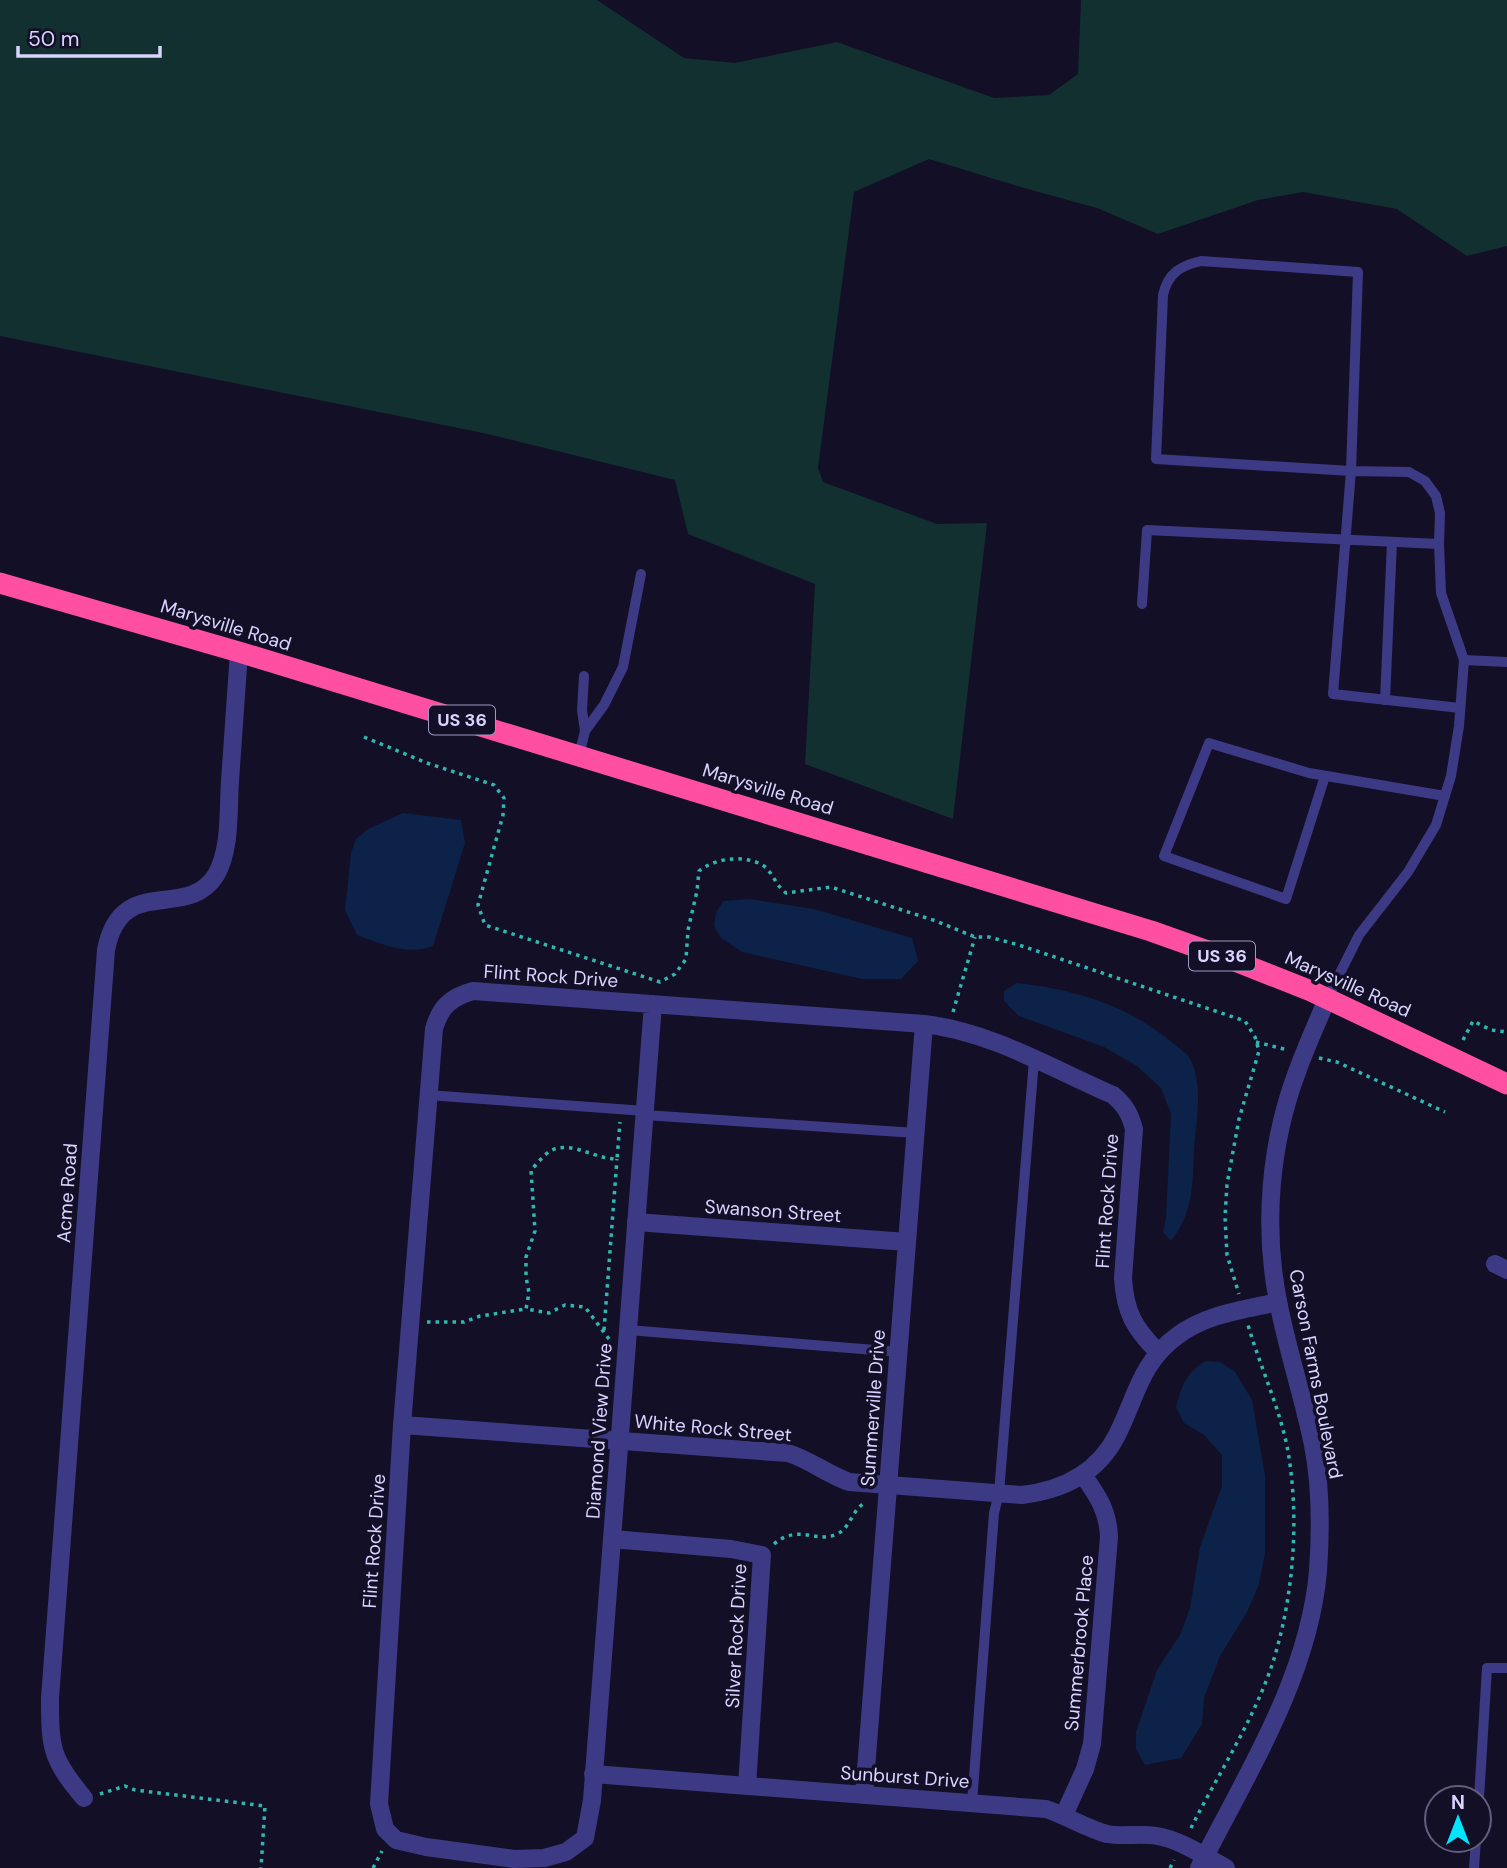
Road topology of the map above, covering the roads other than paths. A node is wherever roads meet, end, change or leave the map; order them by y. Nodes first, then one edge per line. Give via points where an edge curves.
1 (1351, 471) junction
2 (1345, 538) junction
3 (1392, 541) junction
4 (1439, 544) junction
5 (641, 574) dead end
6 (0, 583) edge
7 (1142, 604) dead end
8 (239, 652) junction
9 (1464, 660) junction
10 (1507, 662) edge
11 (584, 676) dead end
12 (1385, 700) junction
13 (1461, 708) junction
14 (585, 731) junction
15 (579, 756) junction
16 (1325, 776) junction
17 (1445, 796) junction
18 (1327, 999) junction
19 (653, 1004) junction
20 (925, 1024) junction
21 (1034, 1060) junction
22 (1507, 1084) edge
23 (428, 1095) junction
24 (645, 1113) junction
25 (916, 1133) junction
26 (636, 1222) junction
27 (907, 1242) junction
28 (1278, 1302) junction
29 (628, 1330) junction
30 (899, 1352) junction
31 (1158, 1353) junction
32 (402, 1425) junction
33 (619, 1441) junction
34 (1083, 1475) junction
35 (888, 1485) junction
36 (999, 1493) junction
37 (612, 1539) junction
38 (1507, 1668) edge
39 (593, 1774) junction
40 (1480, 1784) edge
41 (747, 1786) junction
42 (864, 1795) junction
43 (84, 1798) road end
44 (972, 1802) junction
45 (1064, 1815) junction
46 (566, 1853) joint
47 (1202, 1862) edge
48 (1226, 1868) edge

1 - 1 lane via 1358,272 1201,261 1183,265 1172,274 1163,295 1156,459
1 - 2 lane
1 - 4 lane via 1409,472 1425,481 1436,496 1440,513
2 - 3 lane
2 - 7 lane via 1147,530
2 - 12 lane via 1333,694
3 - 4 lane
3 - 12 lane
4 - 9 lane via 1441,593
5 - 14 lane via 623,667
6 - 8 highway, Marysville Road / US 36
8 - 15 highway, Marysville Road / US 36
8 - 43 street, Acme Road via 221,864 215,877 192,895 128,909 116,921 106,950 50,1698 50,1739 61,1771
9 - 10 lane
9 - 13 lane
11 - 14 lane
12 - 13 lane
13 - 17 lane
14 - 15 lane
15 - 18 highway, Marysville Road / US 36 via 1150,931
16 - 16 lane via 1209,743 1164,856 1286,899
16 - 17 lane
17 - 18 lane via 1436,825 1408,872 1359,935
18 - 22 highway, Marysville Road / US 36
18 - 28 street, Carson Farms Boulevard via 1283,1117 1274,1161 1271,1252
19 - 20 street, Flint Rock Drive
19 - 23 street, Flint Rock Drive via 473,991 458,995 446,1003 433,1029
19 - 24 street, Diamond View Drive
20 - 21 street, Flint Rock Drive via 975,1034
20 - 25 street, Summerville Drive
21 - 31 street, Flint Rock Drive via 1112,1095 1131,1116 1124,1299 1141,1335
21 - 36 lane
23 - 24 lane
23 - 32 street, Flint Rock Drive
24 - 25 lane
24 - 26 street, Diamond View Drive
25 - 27 street, Summerville Drive
26 - 27 street, Swanson Street
26 - 29 street, Diamond View Drive
27 - 30 street, Summerville Drive
28 - 31 street, White Rock Street via 1197,1323
28 - 47 street, Carson Farms Boulevard via 1313,1446 1319,1491 1318,1574 1298,1663 1282,1705
29 - 30 lane
29 - 33 street, Diamond View Drive
30 - 35 street, Summerville Drive
31 - 34 street, White Rock Street via 1143,1373 1117,1435 1104,1456
32 - 33 street, White Rock Street
32 - 46 street, Flint Rock Drive via 379,1804 385,1829 396,1840 514,1859
33 - 35 street, White Rock Street via 788,1453 849,1482
33 - 37 street, Diamond View Drive
34 - 36 street, White Rock Street via 1043,1493
34 - 45 street, Summerbrook Place via 1103,1504 1109,1537 1092,1744
35 - 36 street, White Rock Street
35 - 42 street, Summerville Drive
36 - 44 lane
37 - 39 street, Diamond View Drive
37 - 41 street, Silver Rock Drive via 762,1555
38 - 40 lane via 1487,1668
39 - 41 street, Sunburst Drive
39 - 46 street, Diamond View Drive via 584,1838
41 - 42 street, Sunburst Drive
42 - 44 street, Sunburst Drive
44 - 45 street, Sunburst Drive
45 - 47 street, Sunburst Drive via 1112,1835 1171,1839
47 - 48 street, Sunburst Drive

